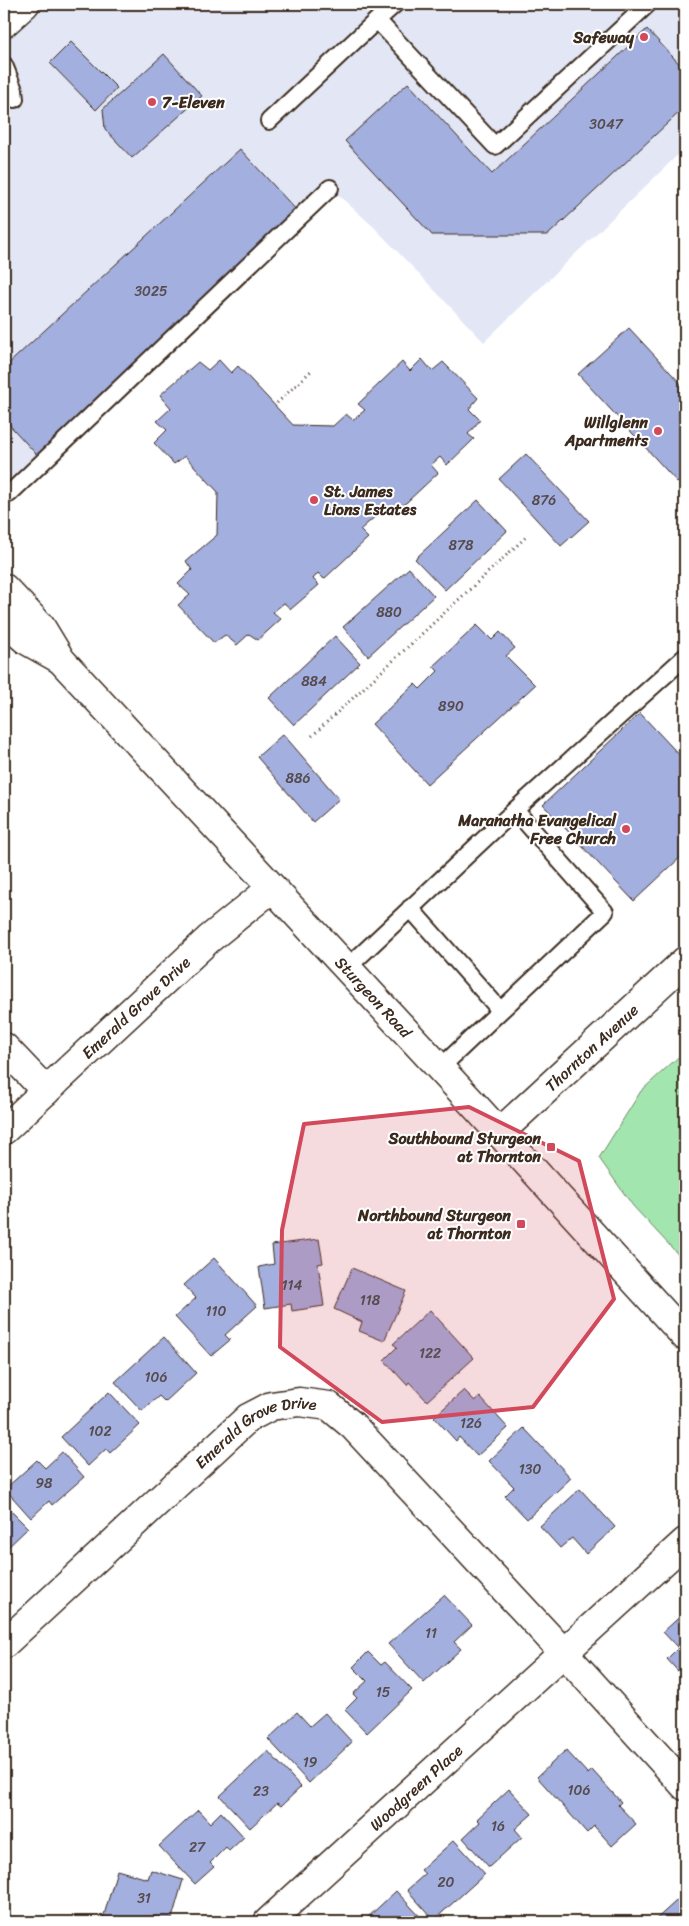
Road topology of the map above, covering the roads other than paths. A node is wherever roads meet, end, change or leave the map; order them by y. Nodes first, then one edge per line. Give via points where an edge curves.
1 (25, 4) edge
2 (395, 4) edge
3 (648, 4) edge
4 (378, 20) junction
5 (4, 23) edge
6 (4, 65) edge
7 (4, 96) edge
8 (269, 121) dead end
9 (330, 188) dead end
10 (9, 494) dead end
11 (4, 588) edge
12 (4, 621) edge
13 (685, 658) edge
14 (61, 660) junction
15 (515, 810) junction
16 (272, 888) junction
17 (410, 908) junction
18 (685, 961) edge
19 (346, 968) junction
20 (500, 1010) junction
21 (4, 1047) edge
22 (440, 1068) junction
23 (46, 1091) junction
24 (4, 1130) edge
25 (499, 1133) junction
26 (685, 1336) edge
27 (685, 1542) edge
28 (4, 1644) edge
29 (564, 1653) junction
30 (685, 1786) edge
31 (268, 1922) edge

1 - 5 street
2 - 4 lane
3 - 4 lane via 495,146
4 - 8 lane
6 - 7 lane via 15,99
9 - 10 lane
11 - 14 street, Sturgeon Road via 41,627
12 - 14 street, Sturgeon Road via 26,640
13 - 15 lane
14 - 16 street, Sturgeon Road
15 - 17 lane
15 - 20 lane via 605,912
16 - 19 street, Sturgeon Road
16 - 23 street, Emerald Grove Drive via 209,939
17 - 19 lane
17 - 20 lane
18 - 25 street, Thornton Avenue
19 - 22 street, Sturgeon Road
20 - 22 lane
21 - 23 street
22 - 25 street, Sturgeon Road
23 - 24 street, Emerald Grove Drive
25 - 26 street, Sturgeon Road
27 - 29 street, Woodgreen Place
28 - 29 street, Emerald Grove Drive via 248,1418 271,1406 299,1402 329,1406 353,1426
29 - 30 street
29 - 31 street, Woodgreen Place

